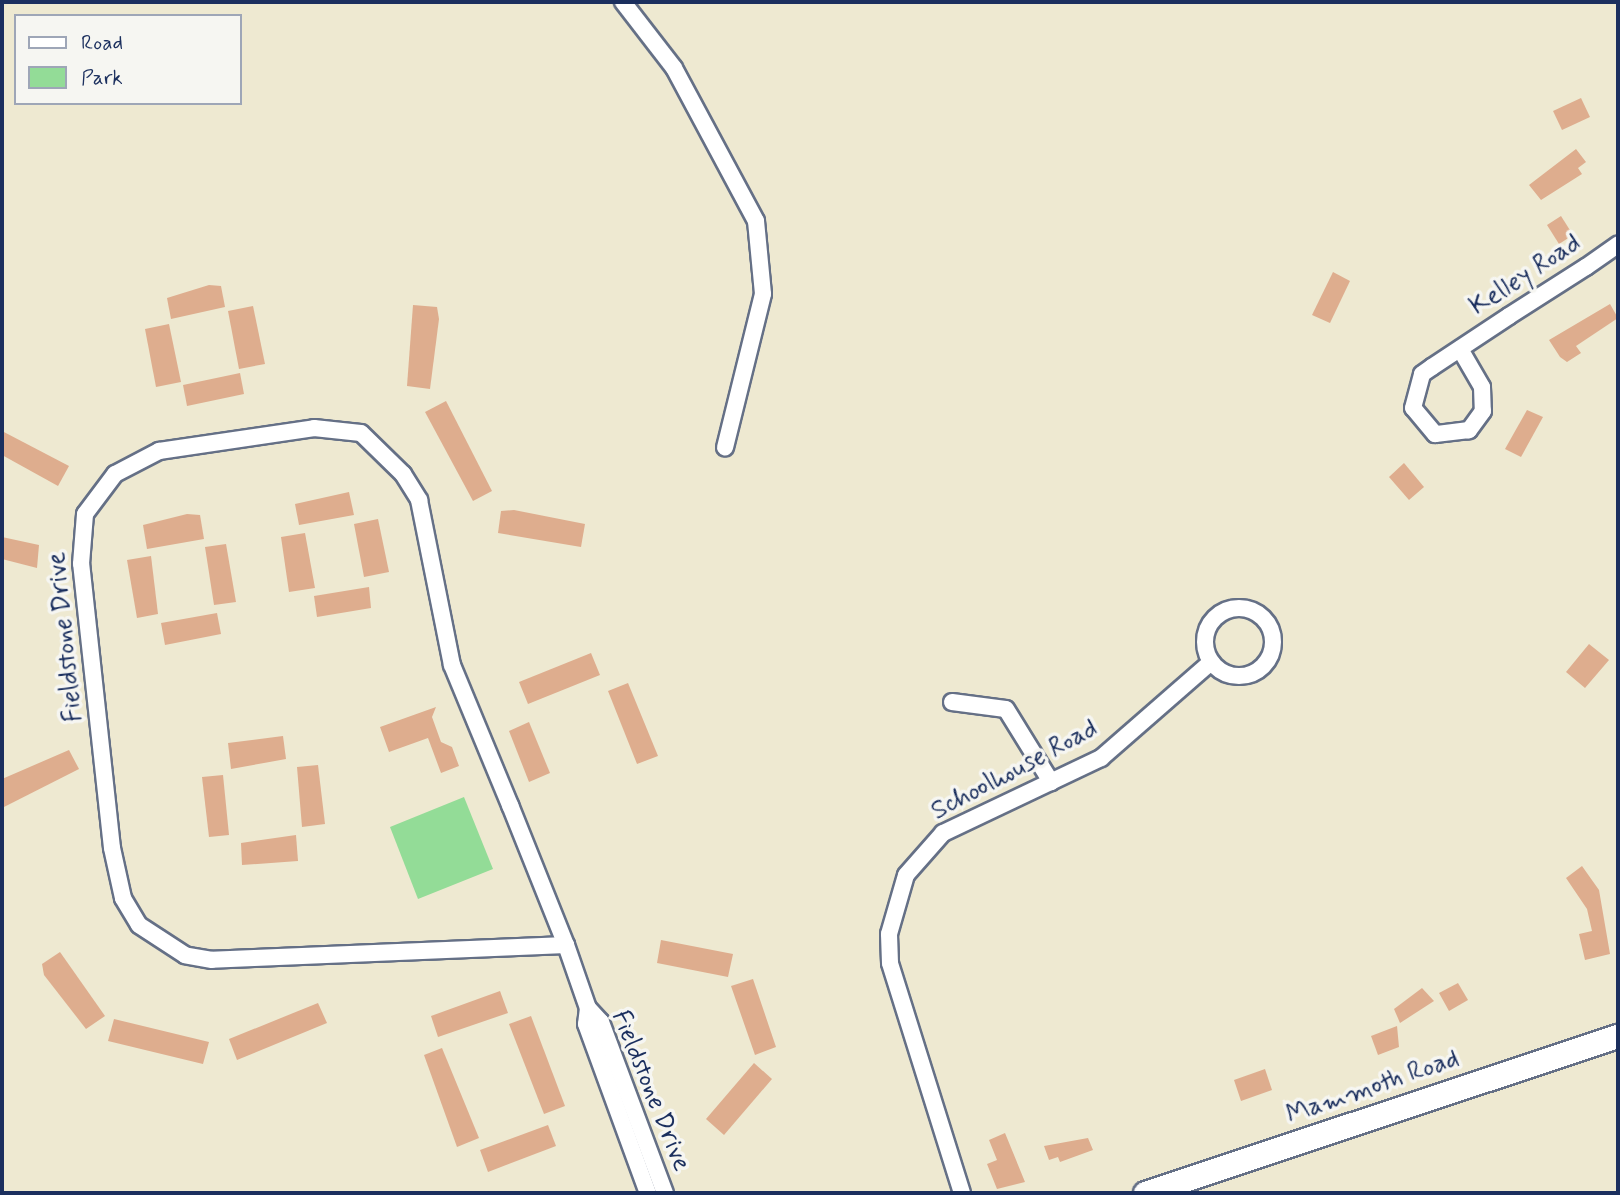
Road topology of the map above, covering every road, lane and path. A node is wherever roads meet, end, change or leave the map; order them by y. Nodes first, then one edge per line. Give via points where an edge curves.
1 (623, 2) edge
2 (1618, 245) edge
3 (1460, 349) junction
4 (725, 447) dead end
5 (1211, 662) junction
6 (952, 702) dead end
7 (1051, 782) junction
8 (566, 945) junction
9 (588, 1007) junction
10 (1618, 1036) edge
11 (648, 1193) edge
12 (665, 1193) edge
13 (962, 1193) edge
14 (1146, 1193) edge

1 - 4 street via 674,68 756,220 763,294
2 - 3 street, Kelley Road
3 - 3 street, Kelley Road via 1422,374 1412,396 1417,419 1436,434 1469,430 1483,411 1482,387
5 - 5 street via 1204,641 1220,613 1241,607 1268,624 1273,647 1252,673 1230,675
5 - 7 street, Schoolhouse Road via 1123,742
6 - 7 street via 1006,709
7 - 13 street, Schoolhouse Road via 943,833 906,875 894,905 890,963
8 - 8 street, Fieldstone Drive via 452,665 419,500 375,441 348,430 291,430 159,451 109,480 81,530 82,577 112,848 123,898 139,925 185,955 212,960
8 - 9 street, Fieldstone Drive
9 - 11 street, Fieldstone Drive via 586,1024
9 - 12 street, Fieldstone Drive via 601,1022
10 - 14 main road, Mammoth Road

